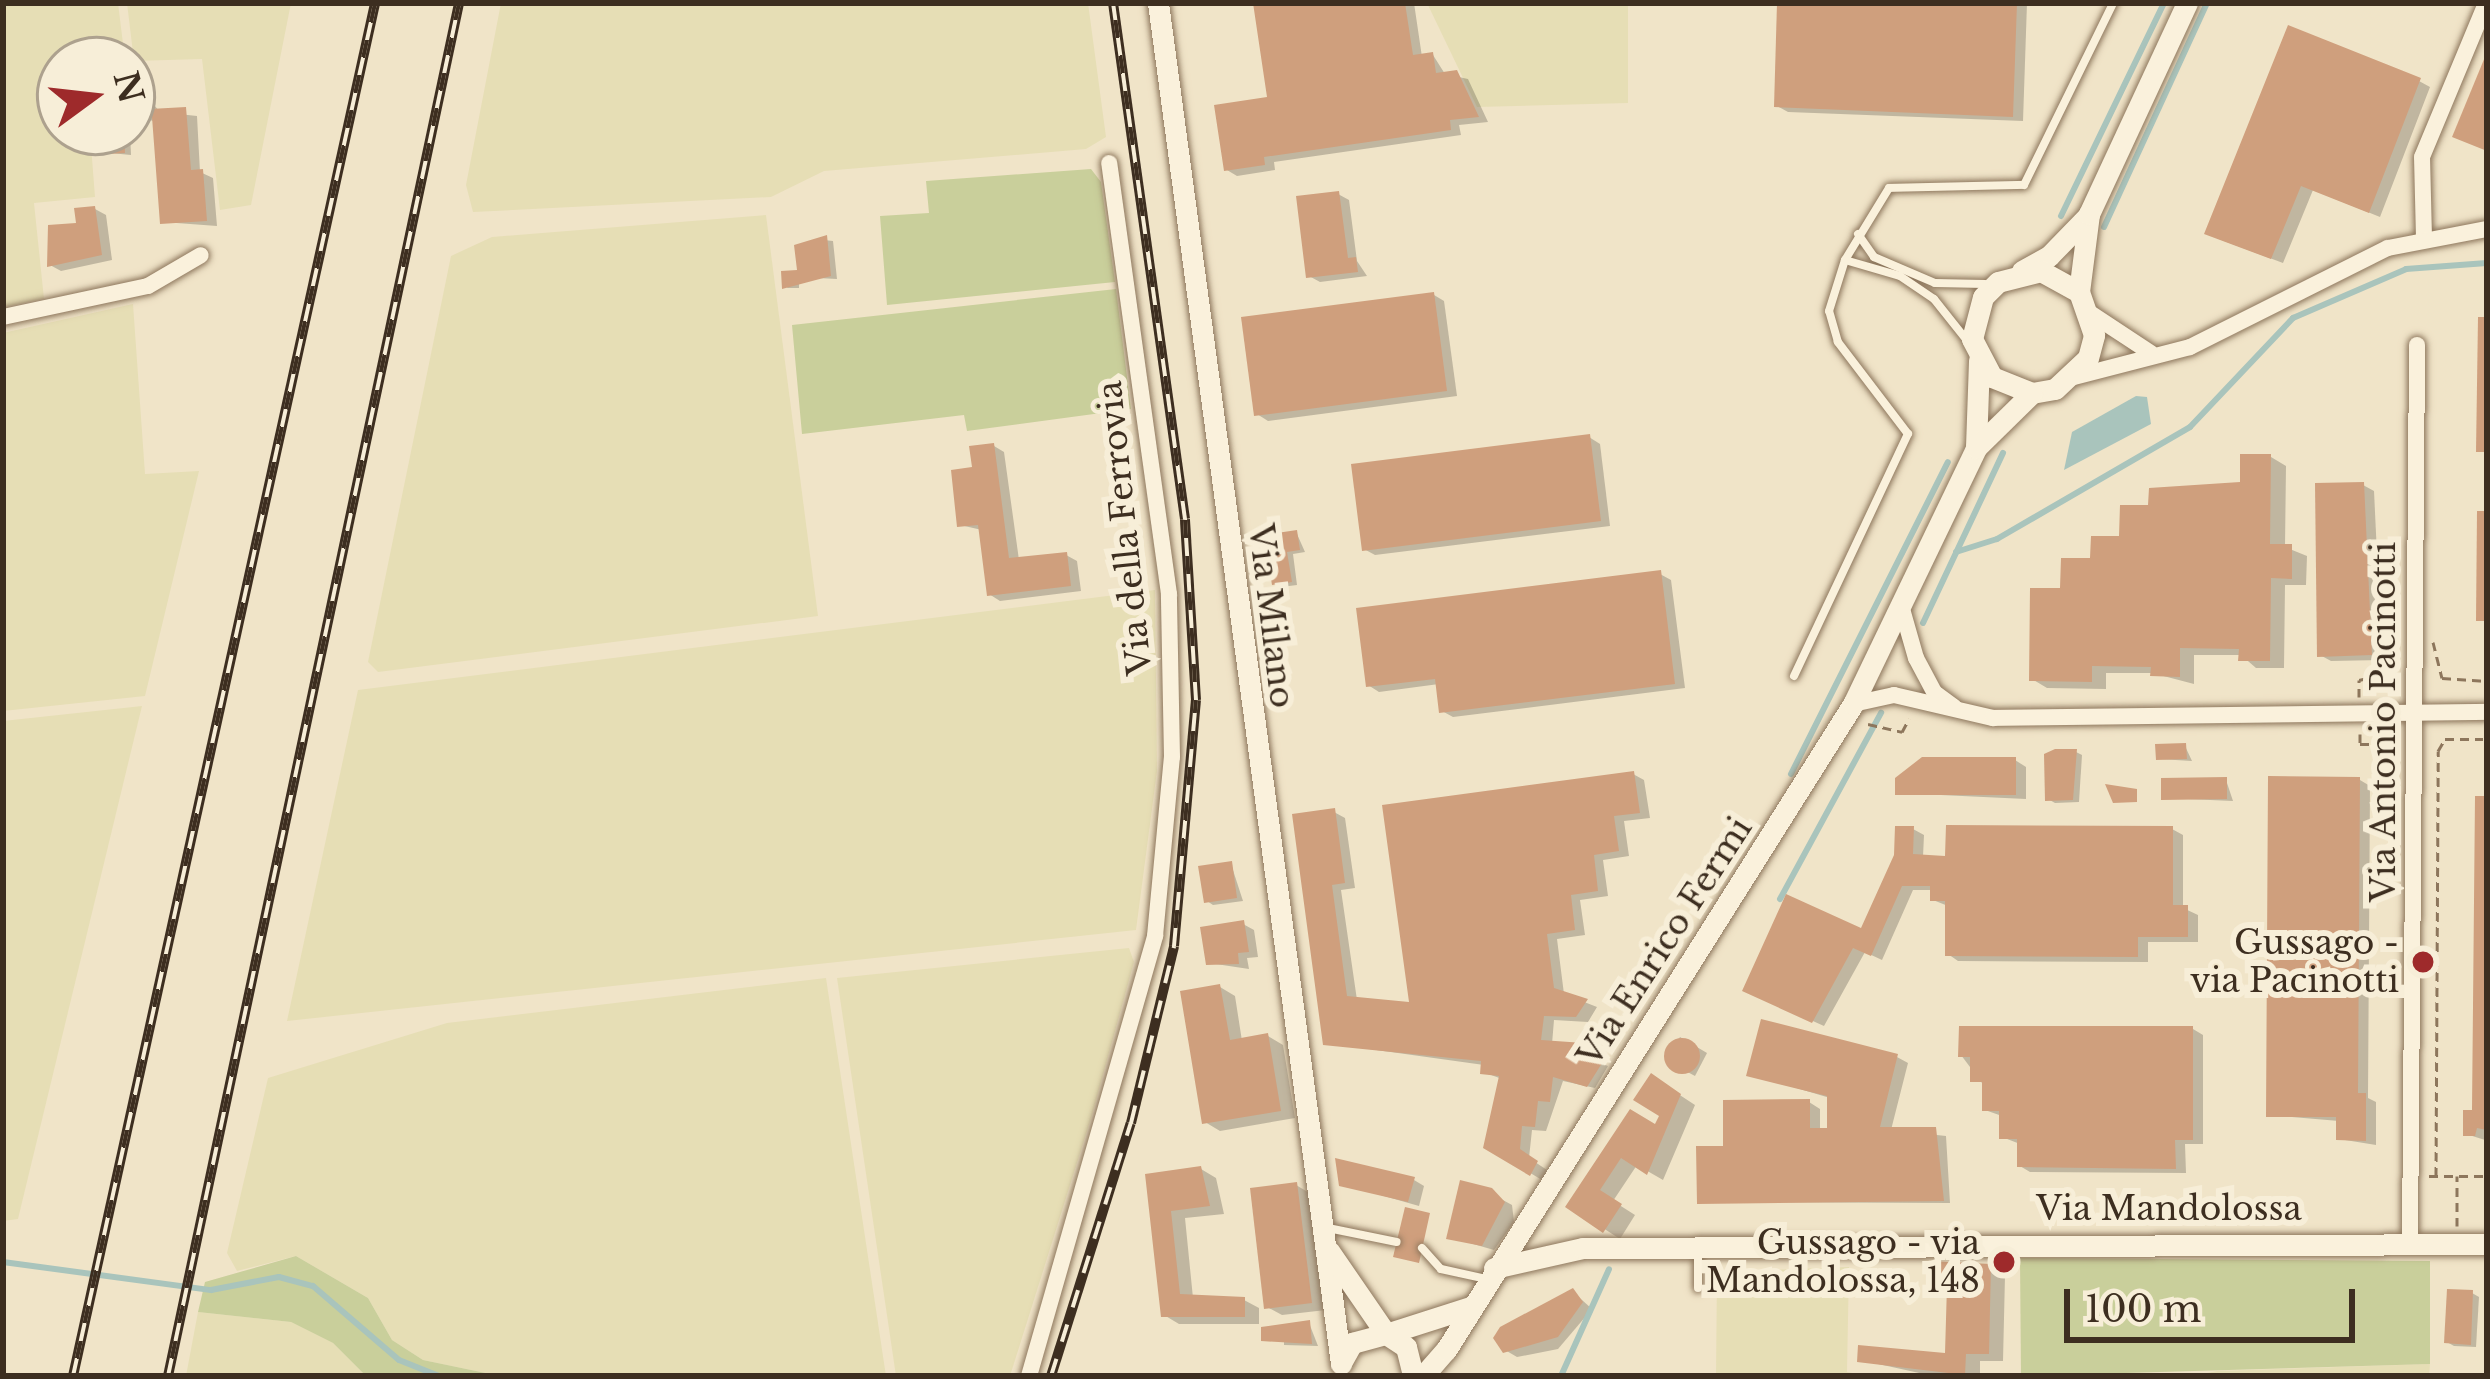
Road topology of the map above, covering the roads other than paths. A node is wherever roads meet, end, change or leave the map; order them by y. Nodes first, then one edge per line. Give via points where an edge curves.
1 (1159, 3) edge
2 (2113, 3) edge
3 (2187, 3) edge
4 (2486, 3) edge
5 (1109, 163) dead end
6 (2090, 214) junction
7 (2487, 229) edge
8 (1858, 234) junction
9 (2424, 238) junction
10 (201, 255) dead end
11 (1845, 260) junction
12 (2008, 277) junction
13 (2085, 303) junction
14 (3, 317) edge
15 (2417, 345) dead end
16 (2151, 353) junction
17 (1979, 360) junction
18 (2074, 377) junction
19 (2032, 393) junction
20 (1976, 448) junction
21 (1902, 609) junction
22 (1794, 676) dead end
23 (2414, 711) junction
24 (1960, 712) junction
25 (2487, 712) edge
26 (1860, 714) junction
27 (1321, 1232) junction
28 (2480, 1236) edge
29 (1397, 1242) dead end
30 (2410, 1243) junction
31 (1688, 1247) junction
32 (1422, 1248) dead end
33 (1490, 1274) junction
34 (1698, 1288) dead end
35 (1473, 1306) junction
36 (1386, 1334) junction
37 (1341, 1370) edge
38 (1028, 1376) edge
39 (1413, 1376) edge
40 (1423, 1376) edge

1 - 27 main road, Via Milano
2 - 8 lane via 2024,185 1889,188
3 - 6 main road
4 - 9 street via 2422,157
5 - 38 street, Via della Ferrovia via 1168,594 1172,757 1155,936
6 - 12 main road via 2049,256
6 - 13 main road
7 - 9 street
8 - 11 lane
8 - 12 lane via 1874,257 1935,283
9 - 16 street via 2327,276 2190,347
10 - 14 street via 148,286
11 - 17 lane via 1900,276 1934,299
11 - 22 lane via 1829,311 1838,342 1908,434
12 - 13 main road via 2062,278
12 - 17 main road via 1974,317
13 - 16 street
13 - 18 main road via 2088,358
15 - 23 street, Via Antonio Pacinotti
16 - 18 street
17 - 19 main road via 2011,389
17 - 20 main road
18 - 19 main road
19 - 20 main road
20 - 21 main road, Via Enrico Fermi
21 - 24 street via 1935,693
21 - 26 main road, Via Enrico Fermi
23 - 24 street via 1994,718
23 - 25 street
23 - 30 street, Via Antonio Pacinotti
24 - 26 street via 1894,695
26 - 33 main road, Via Enrico Fermi
27 - 29 lane
27 - 36 main road, Via Milano
27 - 37 main road, Via Milano
28 - 30 main road, Via Mandolossa
30 - 31 main road, Via Mandolossa
31 - 33 main road, Via Mandolossa via 1561,1250
31 - 34 lane
32 - 33 lane via 1441,1269
33 - 35 main road, Via Enrico Fermi
35 - 36 main road
35 - 40 main road, Via Enrico Fermi
36 - 37 main road via 1352,1343
36 - 39 main road, Via Milano via 1406,1347

